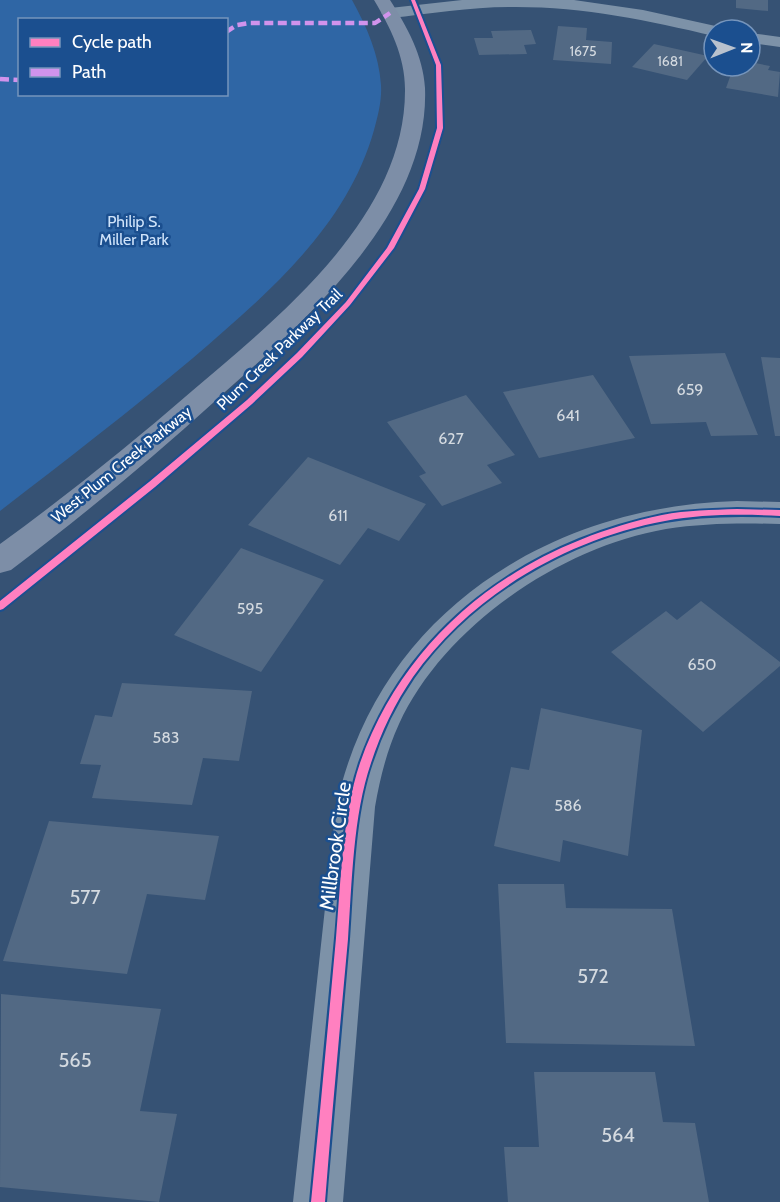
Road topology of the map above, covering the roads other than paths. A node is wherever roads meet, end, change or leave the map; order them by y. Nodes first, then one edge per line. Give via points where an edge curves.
1 (580, 3) edge
2 (386, 7) edge
3 (702, 28) edge
4 (762, 40) edge
5 (780, 42) edge
6 (780, 513) edge
7 (0, 561) edge
8 (318, 1202) edge

1 - 2 street
1 - 3 street
2 - 7 main road, West Plum Creek Parkway via 410,62 415,87 413,115 388,193 361,235 328,279 273,334 165,431
4 - 5 street
6 - 8 street, Millbrook Circle via 665,518 568,547 479,602 437,640 408,679 383,719 365,764 351,833

